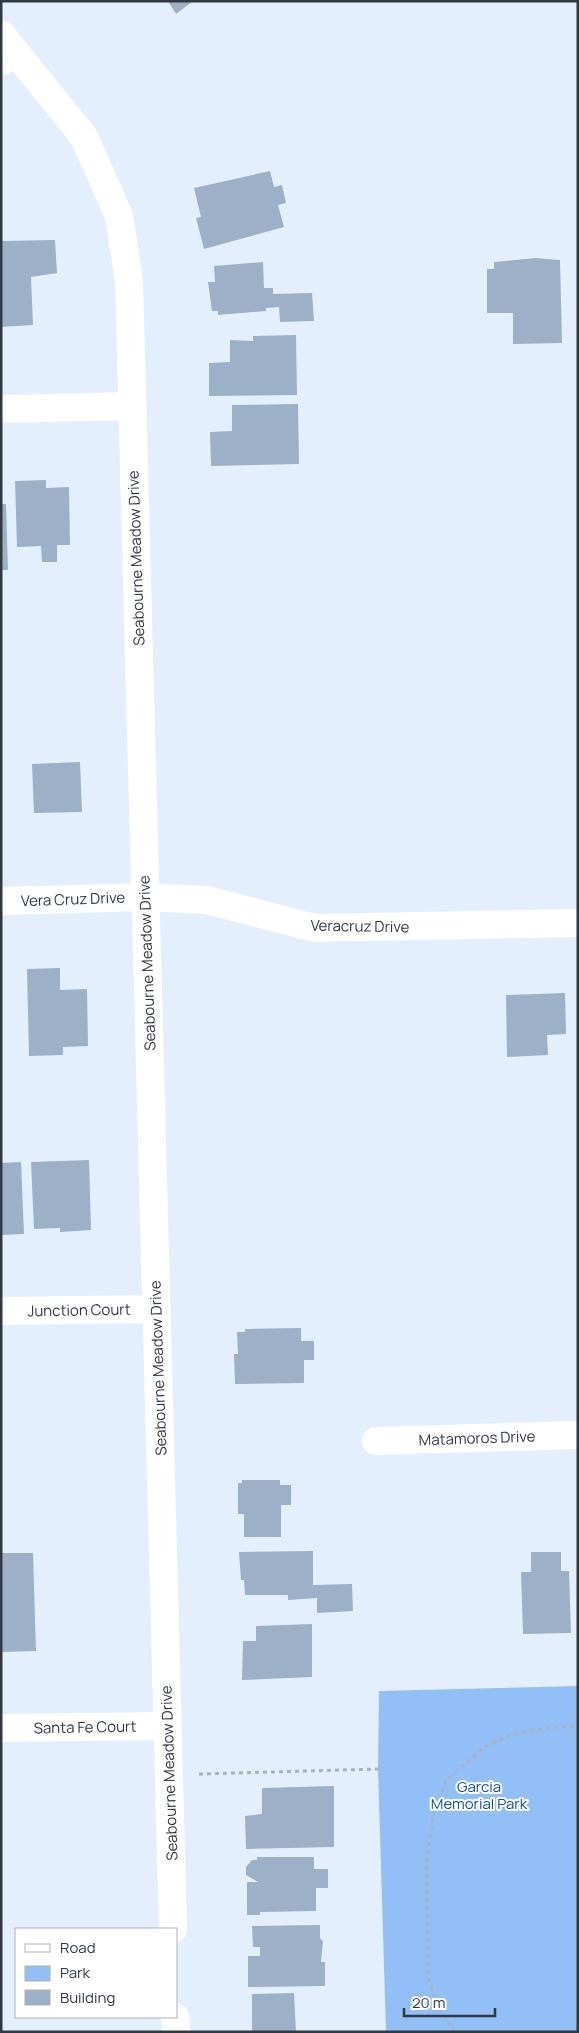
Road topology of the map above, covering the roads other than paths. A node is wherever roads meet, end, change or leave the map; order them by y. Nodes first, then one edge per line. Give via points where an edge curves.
1 (1, 34) edge
2 (11, 64) edge
3 (132, 406) junction
4 (1, 409) edge
5 (145, 897) junction
6 (1, 901) edge
7 (578, 923) edge
8 (156, 1309) junction
9 (1, 1311) edge
10 (578, 1435) edge
11 (376, 1441) dead end
12 (168, 1726) junction
13 (1, 1728) edge
14 (173, 1928) edge
15 (176, 2018) edge
16 (176, 2032) edge

1 - 2 street, Seabourne Meadow Drive
2 - 3 street, Seabourne Meadow Drive via 84,137 119,216 129,281
3 - 4 street
3 - 5 street, Seabourne Meadow Drive
5 - 6 street, Vera Cruz Drive
5 - 7 street, Veracruz Drive via 208,900 315,928
5 - 8 street, Seabourne Meadow Drive
8 - 9 street, Junction Court
8 - 12 street, Seabourne Meadow Drive
10 - 11 street, Matamoros Drive
12 - 13 street, Santa Fe Court
12 - 14 street, Seabourne Meadow Drive
15 - 16 street

